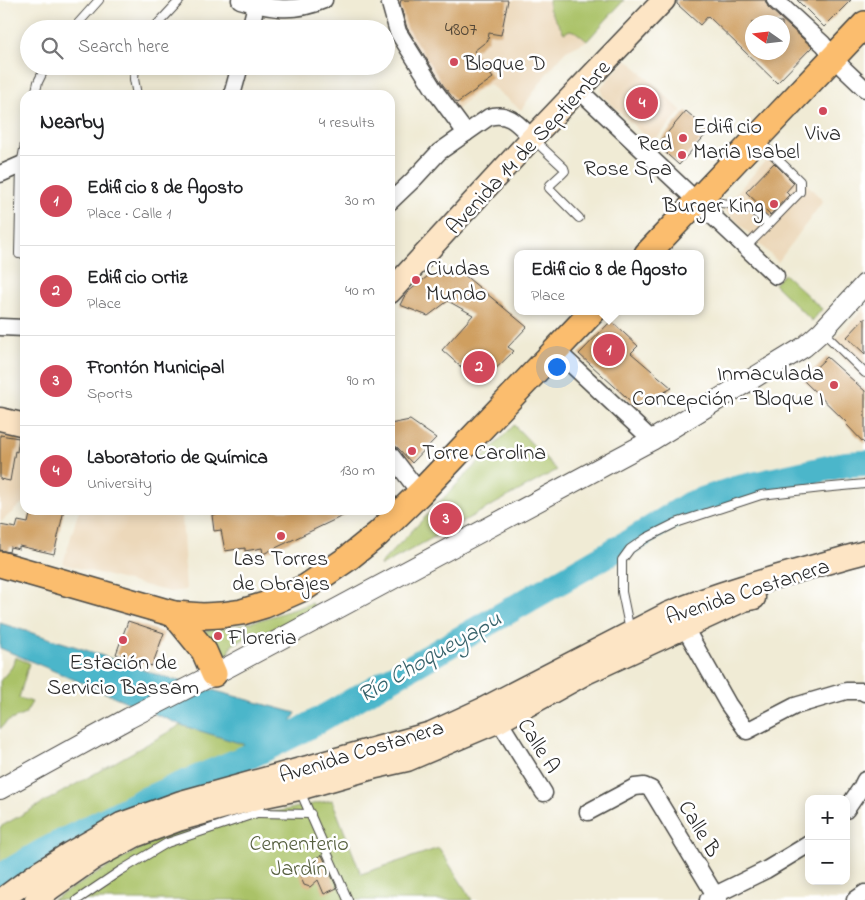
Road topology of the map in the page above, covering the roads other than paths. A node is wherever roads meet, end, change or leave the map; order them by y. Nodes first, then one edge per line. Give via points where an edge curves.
1 (99, 0) edge
2 (180, 0) edge
3 (240, 0) edge
4 (324, 0) edge
5 (389, 0) edge
6 (664, 0) edge
7 (775, 0) edge
8 (256, 5) junction
9 (81, 20) edge
10 (161, 20) edge
11 (252, 20) edge
12 (395, 20) edge
13 (395, 21) edge
14 (865, 24) edge
15 (833, 57) junction
16 (42, 75) edge
17 (134, 75) edge
18 (238, 75) edge
19 (865, 89) edge
20 (36, 90) edge
21 (136, 90) edge
22 (233, 90) edge
23 (579, 90) junction
24 (466, 133) junction
25 (532, 138) junction
26 (757, 138) junction
27 (20, 165) edge
28 (0, 174) edge
29 (395, 197) edge
30 (696, 201) junction
31 (580, 218) dead end
32 (769, 224) junction
33 (20, 232) edge
34 (746, 247) junction
35 (651, 250) edge
36 (19, 254) dead end
37 (776, 276) dead end
38 (865, 284) edge
39 (395, 287) edge
40 (589, 315) edge
41 (0, 327) edge
42 (20, 328) edge
43 (822, 331) junction
44 (556, 350) junction
45 (865, 373) edge
46 (0, 419) edge
47 (20, 424) edge
48 (652, 440) junction
49 (395, 460) edge
50 (865, 484) edge
51 (420, 493) junction
52 (865, 552) edge
53 (0, 564) edge
54 (865, 568) edge
55 (174, 614) junction
56 (685, 628) junction
57 (630, 633) junction
58 (214, 674) junction
59 (865, 693) edge
60 (499, 721) junction
61 (865, 780) edge
62 (0, 789) edge
63 (299, 789) junction
64 (544, 793) dead end
65 (850, 804) edge
66 (261, 805) junction
67 (588, 812) dead end
68 (310, 814) junction
69 (805, 846) edge
70 (865, 893) edge
71 (713, 898) edge
72 (1, 900) edge
73 (36, 900) edge
74 (77, 900) edge
75 (348, 900) edge
76 (855, 900) edge

1 - 9 lane
2 - 10 lane
3 - 8 street
4 - 8 street via 311,6 289,9
5 - 12 street
6 - 23 main road, Avenida 14 de Septiembre
7 - 15 street
8 - 11 street
13 - 24 street via 398,32 435,91
14 - 15 main road
15 - 19 street
15 - 26 main road
16 - 20 lane
17 - 21 lane
18 - 22 street
23 - 25 main road, Avenida 14 de Septiembre
23 - 30 street
24 - 25 street via 497,114 513,120
24 - 29 street via 439,152
25 - 31 lane via 564,168 563,174 549,188
25 - 39 main road, Avenida 14 de Septiembre
26 - 30 main road
26 - 32 lane via 800,181 800,192
27 - 28 street
30 - 32 lane via 752,209
30 - 34 street
30 - 35 main road
32 - 34 lane
33 - 36 lane
34 - 37 street
38 - 43 street
40 - 44 main road
41 - 42 street
43 - 45 lane
43 - 48 street via 804,347
44 - 48 street
44 - 51 main road
46 - 47 main road
48 - 58 street
49 - 51 street
50 - 57 lane via 762,495 676,523 646,538 630,549 622,560 622,592
51 - 55 main road via 378,534 306,587 242,612 203,616
52 - 57 main road, Avenida Costanera via 696,602
53 - 55 main road
54 - 56 main road, Avenida Costanera via 744,600
55 - 58 main road via 204,651
56 - 59 street via 747,731 794,706 846,691
56 - 60 main road, Avenida Costanera via 586,673
57 - 72 main road, Avenida Costanera via 431,733 181,802 121,824 70,853
58 - 62 street
60 - 63 main road, Avenida Costanera via 407,760
60 - 64 street, Calle A
61 - 65 street
63 - 66 main road, Avenida Costanera
63 - 68 lane
66 - 68 lane
66 - 73 main road, Avenida Costanera via 178,820 134,836 94,858
66 - 74 lane via 171,842
67 - 71 street, Calle B via 635,787 648,787
68 - 75 lane
69 - 71 street
70 - 76 street

